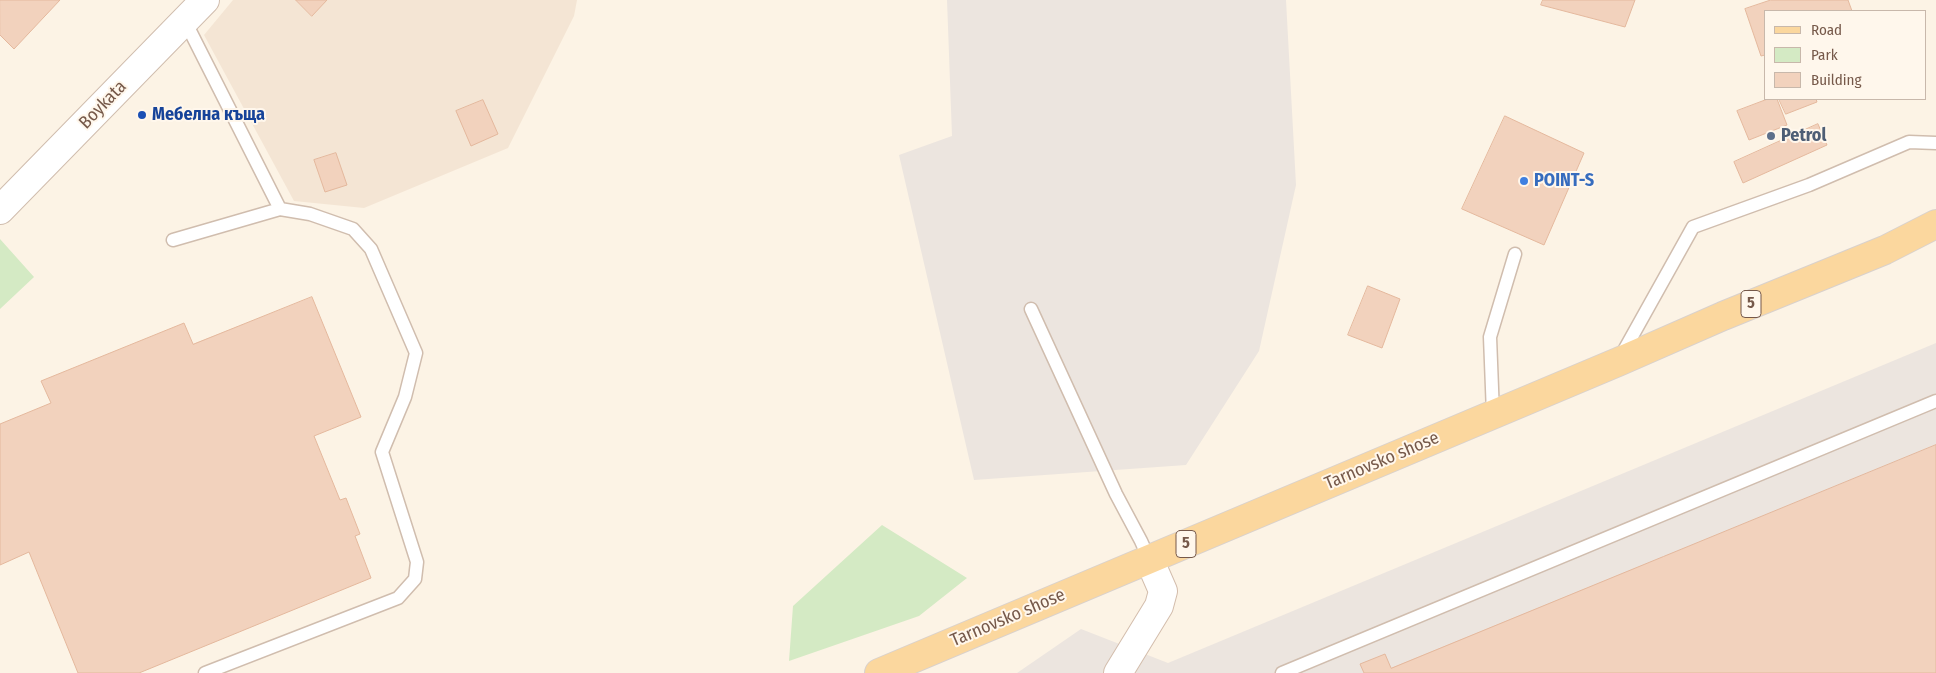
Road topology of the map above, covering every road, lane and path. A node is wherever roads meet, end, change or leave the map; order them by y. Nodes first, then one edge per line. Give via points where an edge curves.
1 (205, 0) edge
2 (185, 21) junction
3 (1936, 143) edge
4 (280, 209) junction
5 (0, 210) edge
6 (1936, 224) edge
7 (1936, 237) edge
8 (173, 240) dead end
9 (1885, 250) junction
10 (1515, 254) dead end
11 (1031, 309) dead end
12 (1618, 362) junction
13 (1936, 401) edge
14 (1493, 414) junction
15 (1149, 559) junction
16 (205, 673) edge
17 (879, 673) edge
18 (1118, 673) edge
19 (1282, 673) edge

1 - 2 street, Boykata
2 - 4 lane
2 - 5 street, Boykata
3 - 12 lane via 1909,142 1809,186 1693,226
4 - 8 lane
4 - 16 lane via 310,214 353,229 371,249 416,353 405,396 382,452 417,562 415,578 398,598
6 - 9 main road, Tarnovsko shose / 5
7 - 9 main road, Tarnovsko shose / 5
9 - 12 main road, Tarnovsko shose / 5
10 - 14 lane via 1490,337
11 - 15 lane
12 - 14 main road, Tarnovsko shose / 5
13 - 19 lane
14 - 15 main road, Tarnovsko shose / 5
15 - 17 main road, Tarnovsko shose / 5
15 - 18 street via 1163,592 1159,606

